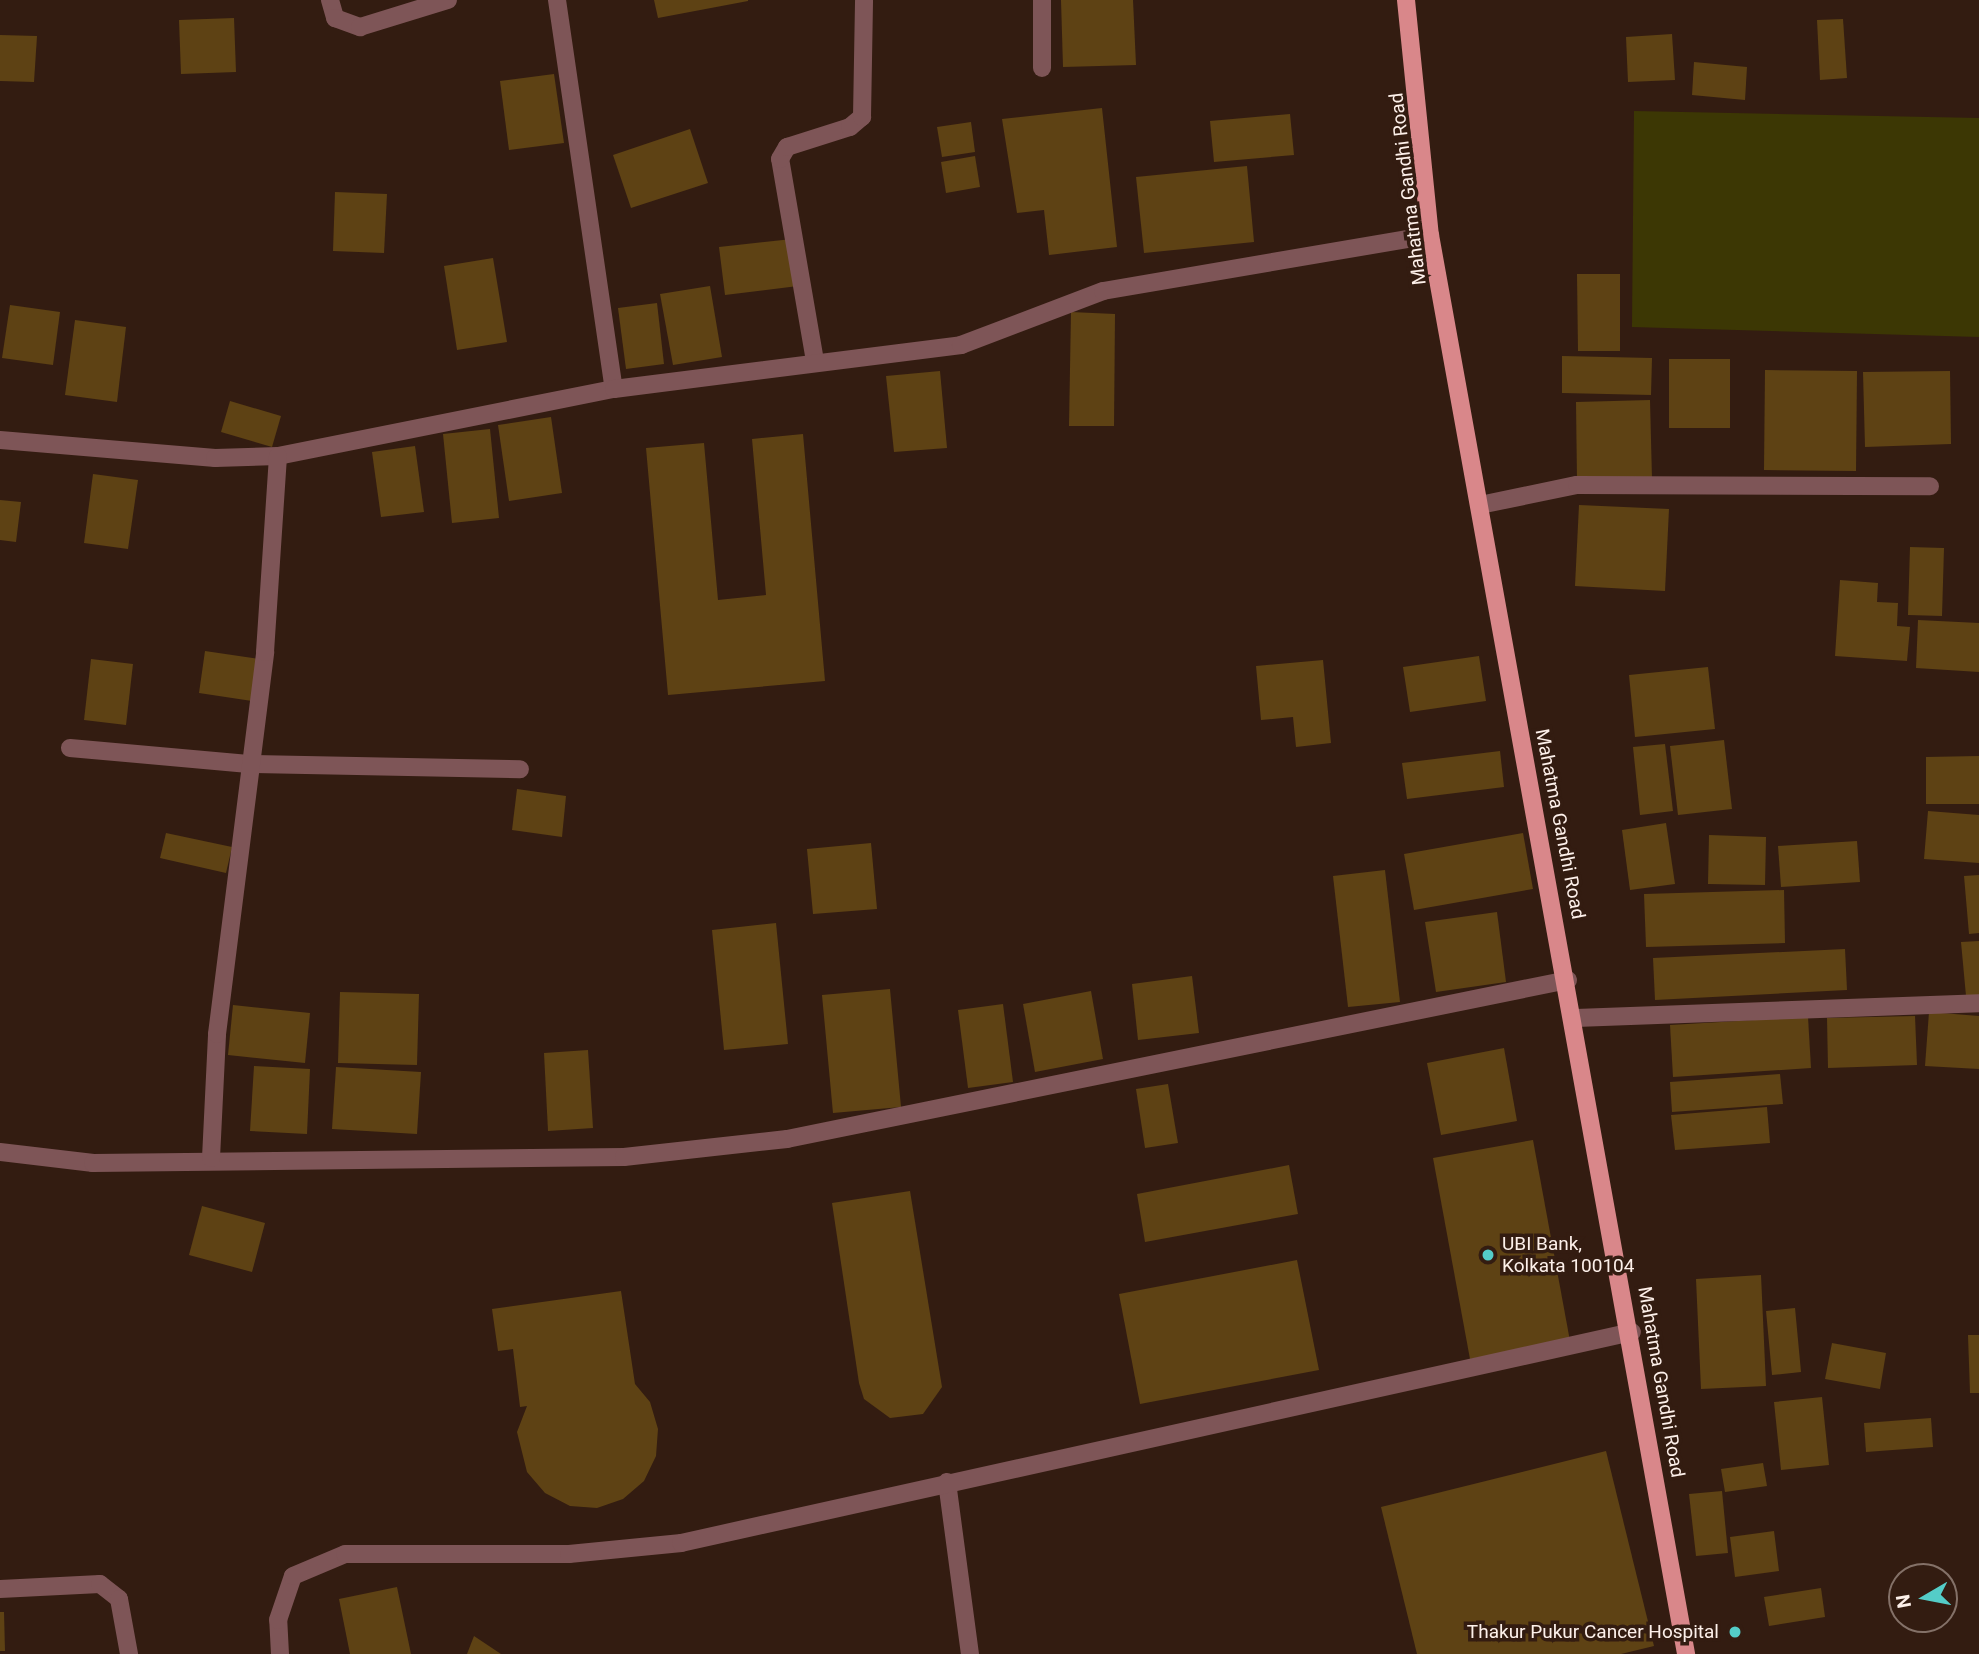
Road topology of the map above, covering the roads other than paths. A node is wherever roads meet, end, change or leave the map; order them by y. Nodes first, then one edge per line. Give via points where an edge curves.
1 (330, 0) edge
2 (449, 0) edge
3 (557, 0) edge
4 (864, 0) edge
5 (1042, 0) edge
6 (1406, 0) edge
7 (1042, 68) dead end
8 (1430, 235) junction
9 (815, 361) junction
10 (614, 389) junction
11 (0, 440) edge
12 (278, 456) junction
13 (1930, 486) dead end
14 (1480, 505) junction
15 (70, 748) dead end
16 (251, 764) junction
17 (520, 769) dead end
18 (1568, 980) junction
19 (1979, 1003) edge
20 (1576, 1018) junction
21 (0, 1152) edge
22 (211, 1158) junction
23 (1632, 1332) junction
24 (947, 1482) junction
25 (0, 1589) edge
26 (129, 1654) edge
27 (280, 1654) edge
28 (970, 1654) edge
29 (1686, 1654) edge

1 - 2 street via 334,18 360,27
3 - 10 street
4 - 9 street via 862,117 850,127 787,148 780,159
5 - 7 street
6 - 8 main road, Mahatma Gandhi Road
8 - 9 street via 1103,291 961,345
8 - 14 main road, Mahatma Gandhi Road
9 - 10 street
10 - 12 street
11 - 12 street via 215,458
12 - 16 street
13 - 14 street via 1577,485
14 - 18 main road, Mahatma Gandhi Road
15 - 16 street
16 - 17 street
16 - 22 street via 217,1034
18 - 20 main road, Mahatma Gandhi Road
18 - 22 street via 787,1139 624,1157
19 - 20 street
20 - 23 main road, Mahatma Gandhi Road
21 - 22 street via 93,1163
23 - 24 street
23 - 29 main road, Mahatma Gandhi Road
24 - 27 street via 681,1543 569,1554 345,1554 293,1576 278,1620
24 - 28 street
25 - 26 street via 100,1584 119,1599

